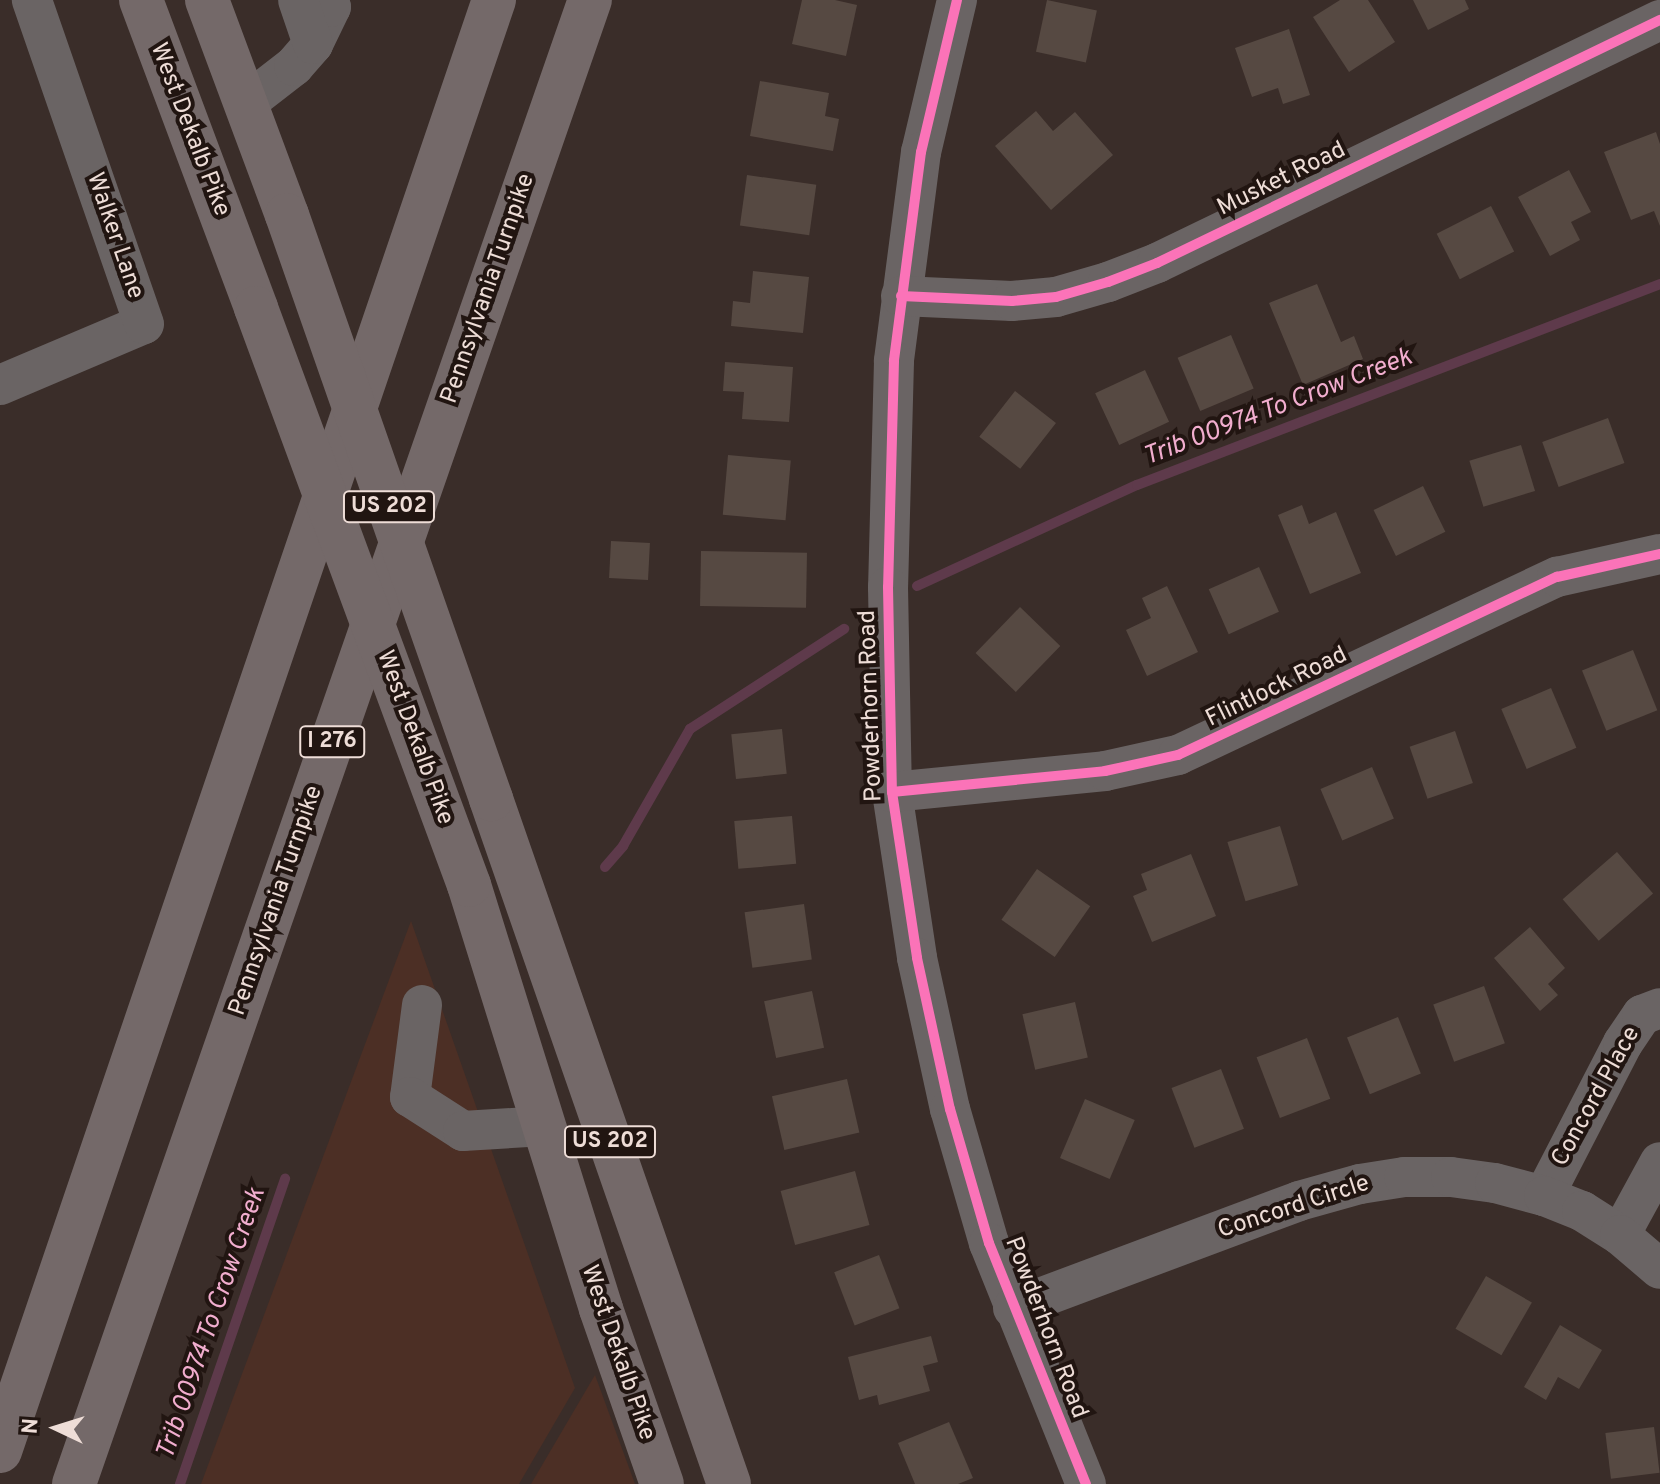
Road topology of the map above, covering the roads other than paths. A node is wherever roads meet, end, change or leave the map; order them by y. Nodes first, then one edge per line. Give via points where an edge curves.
1 (32, 0) edge
2 (141, 0) edge
3 (207, 0) edge
4 (269, 0) edge
5 (491, 0) edge
6 (590, 0) edge
7 (957, 0) edge
8 (323, 2) edge
9 (1660, 20) edge
10 (304, 55) junction
11 (245, 104) junction
12 (901, 296) junction
13 (0, 385) edge
14 (1660, 554) edge
15 (892, 792) junction
16 (422, 1005) dead end
17 (1660, 1008) edge
18 (544, 1126) junction
19 (1660, 1162) edge
20 (1544, 1196) junction
21 (1620, 1235) junction
22 (1660, 1269) edge
23 (1013, 1308) junction
24 (0, 1451) edge
25 (74, 1484) edge
26 (662, 1484) edge
27 (729, 1484) edge
28 (1086, 1484) edge

1 - 13 street, Walker Lane via 144,324
2 - 18 highway, West Dekalb Pike / US 202, bridge via 469,885
3 - 11 highway, US 202
4 - 10 street
5 - 24 highway
6 - 25 highway, Pennsylvania Turnpike / I 276
7 - 12 street, Powderhorn Road via 921,152
8 - 10 street
9 - 12 street, Musket Road via 1108,282 1056,297 1012,301
10 - 11 street
11 - 27 highway, US 202, bridge
12 - 15 street, Powderhorn Road via 890,436
14 - 15 street, Flintlock Road via 1557,577 1178,755 1105,771
15 - 23 street, Powderhorn Road via 917,958 946,1096
16 - 18 street via 410,1097 463,1131
17 - 20 street, Concord Place via 1642,1015 1623,1043
18 - 26 highway, West Dekalb Pike / US 202
19 - 21 street
20 - 21 street, Concord Circle via 1582,1211
20 - 23 street, Concord Circle via 1451,1177 1360,1184 1299,1201
21 - 22 street, Concord Circle
23 - 28 street, Powderhorn Road

